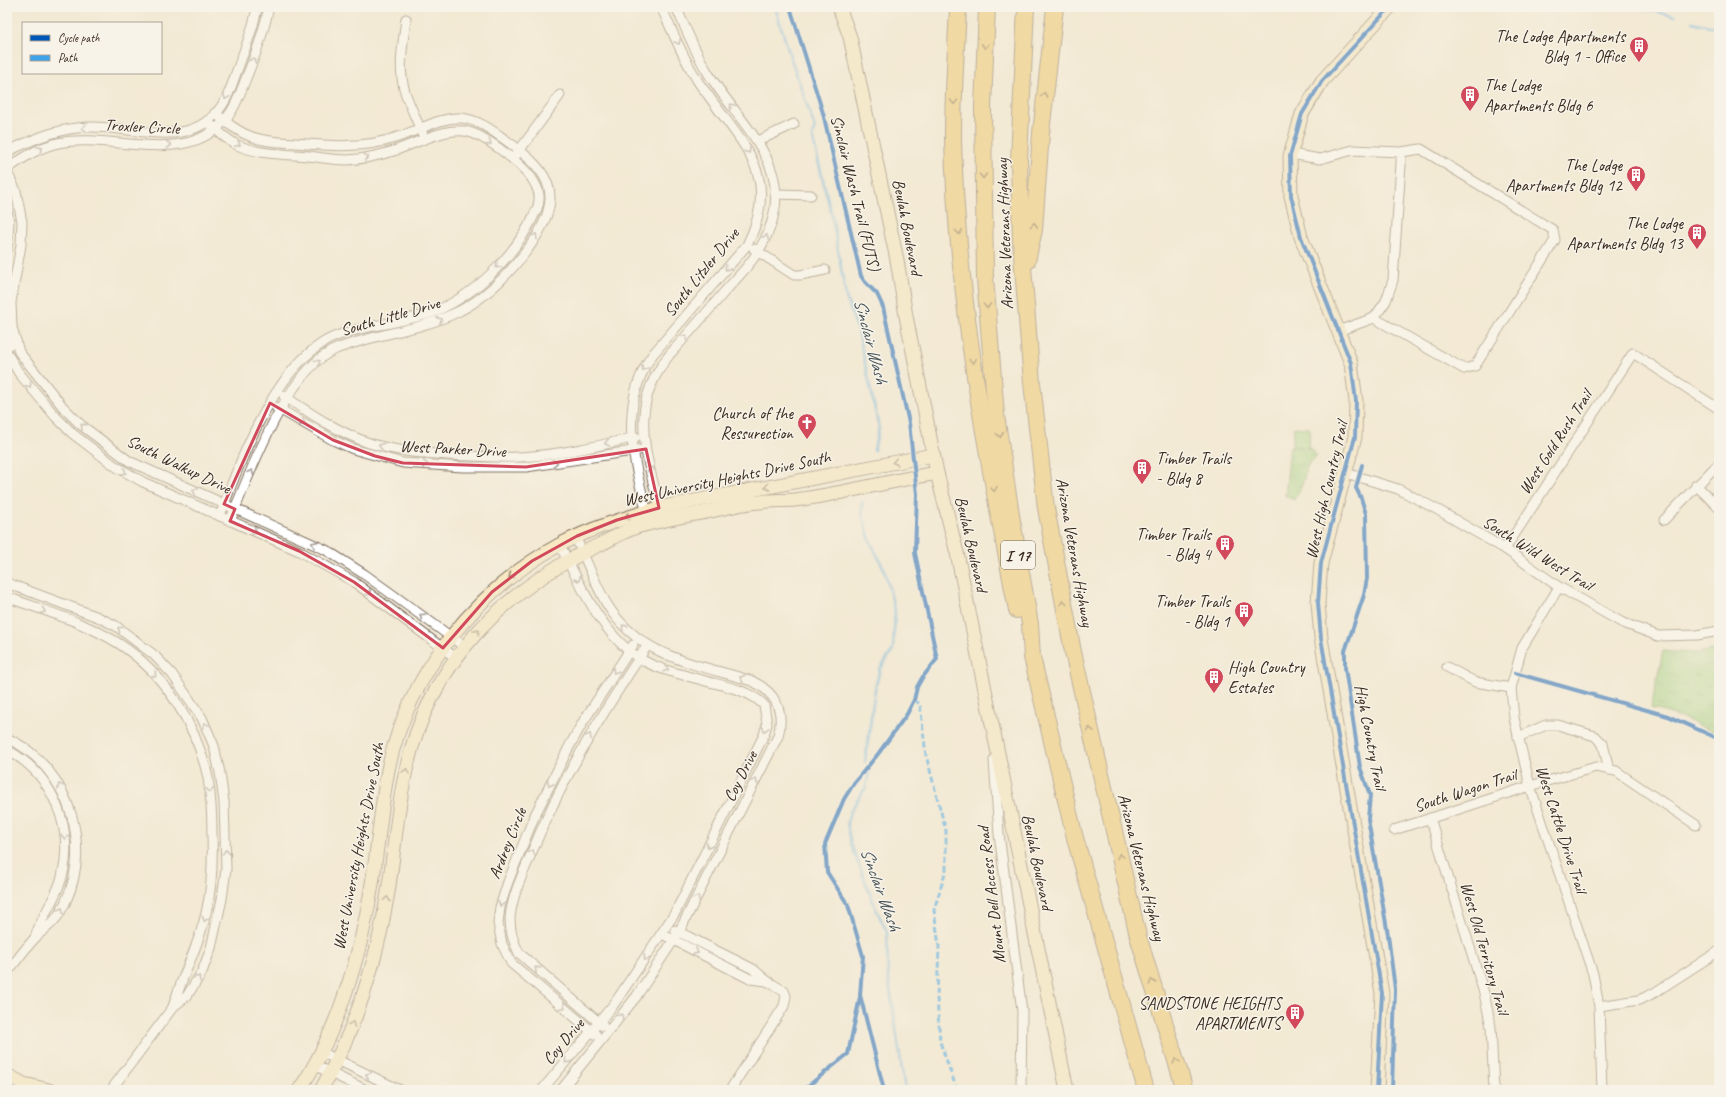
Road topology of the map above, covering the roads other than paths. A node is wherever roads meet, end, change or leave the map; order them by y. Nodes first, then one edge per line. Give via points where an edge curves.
1 (257, 7) edge
2 (269, 7) edge
3 (661, 7) edge
4 (676, 7) edge
5 (839, 7) edge
6 (947, 7) edge
7 (958, 7) edge
8 (986, 7) edge
9 (1026, 7) edge
10 (1055, 7) edge
11 (1390, 7) edge
12 (406, 19) dead end
13 (955, 78) junction
14 (560, 95) dead end
15 (216, 113) junction
16 (224, 120) junction
17 (207, 121) junction
18 (794, 124) dead end
19 (215, 129) junction
20 (420, 129) junction
21 (425, 140) junction
22 (758, 141) junction
23 (519, 150) junction
24 (7, 152) edge
25 (1401, 152) junction
26 (1291, 154) junction
27 (512, 159) junction
28 (7, 169) edge
29 (7, 172) edge
30 (775, 194) junction
31 (811, 195) dead end
32 (7, 210) edge
33 (747, 245) junction
34 (7, 249) edge
35 (758, 252) junction
36 (825, 270) dead end
37 (1024, 276) junction
38 (1374, 318) junction
39 (1338, 331) junction
40 (16, 341) junction
41 (7, 346) edge
42 (19, 352) junction
43 (8, 357) edge
44 (277, 392) junction
45 (288, 399) junction
46 (270, 403) junction
47 (1719, 409) edge
48 (280, 410) junction
49 (645, 435) junction
50 (631, 438) junction
51 (646, 449) junction
52 (634, 451) junction
53 (933, 455) junction
54 (1719, 463) edge
55 (937, 473) junction
56 (1346, 473) junction
57 (1696, 485) junction
58 (224, 504) junction
59 (659, 508) junction
60 (1719, 508) edge
61 (235, 509) junction
62 (220, 516) junction
63 (648, 518) junction
64 (662, 520) junction
65 (1664, 520) dead end
66 (230, 521) junction
67 (575, 538) junction
68 (560, 545) junction
69 (1505, 549) junction
70 (583, 553) junction
71 (568, 560) junction
72 (7, 583) edge
73 (1559, 587) junction
74 (7, 597) edge
75 (1719, 631) edge
76 (451, 637) junction
77 (637, 639) junction
78 (647, 646) junction
79 (464, 647) junction
80 (443, 648) junction
81 (629, 650) junction
82 (1032, 657) junction
83 (456, 658) junction
84 (639, 658) junction
85 (1447, 667) dead end
86 (1510, 688) junction
87 (772, 696) junction
88 (764, 705) junction
89 (197, 710) junction
90 (184, 716) junction
91 (991, 721) junction
92 (7, 738) edge
93 (1518, 738) junction
94 (7, 750) edge
95 (1609, 770) junction
96 (1530, 786) junction
97 (1430, 818) junction
98 (1696, 825) dead end
99 (1394, 830) dead end
100 (667, 925) junction
101 (679, 932) junction
102 (662, 934) junction
103 (35, 938) junction
104 (674, 941) junction
105 (1719, 950) edge
106 (10, 962) edge
107 (7, 972) edge
108 (768, 981) junction
109 (1600, 1006) junction
110 (173, 1007) junction
111 (599, 1022) junction
112 (592, 1031) junction
113 (609, 1031) junction
114 (602, 1040) junction
115 (321, 1052) junction
116 (336, 1060) junction
117 (314, 1065) junction
118 (331, 1073) junction
119 (7, 1075) edge
120 (31, 1088) edge
121 (48, 1090) edge
122 (111, 1090) edge
123 (299, 1090) edge
124 (321, 1090) edge
125 (366, 1090) edge
126 (400, 1090) edge
127 (542, 1090) edge
128 (561, 1090) edge
129 (730, 1090) edge
130 (1021, 1090) edge
131 (1066, 1090) edge
132 (1146, 1090) edge
133 (1185, 1090) edge
134 (1377, 1090) edge
135 (1494, 1090) edge
136 (1602, 1090) edge

1 -> 15 street, Troxler Circle via 253,26 230,88
16 -> 2 street, Troxler Circle via 230,114 241,92 261,39
3 -> 33 street, South Litzler Drive via 696,79 750,152 760,176 760,210
22 -> 4 street, South Litzler Drive via 708,72
5 - 53 street, Beulah Boulevard via 850,38 897,260
6 - 13 highway via 948,58
7 - 13 highway
8 -> 82 highway, Arizona Veterans Highway / I 17 via 983,155 984,245 989,334 996,415 1030,624
9 - 37 highway, Arizona Veterans Highway / I 17 via 1019,160
37 -> 10 highway via 1034,230 1041,133
11 - 26 street, West High Country Trail via 1322,81 1302,114
12 - 20 street via 402,76 406,94
13 -> 82 highway via 953,138 956,200 977,391 1017,612
14 - 23 street
15 - 16 street, South Little Drive
15 - 17 street, Troxler Circle
16 - 19 street, Troxler Circle
16 - 20 street, South Little Drive via 235,129 266,141 344,147 369,145
17 - 19 street, South Little Drive
17 -> 24 street, Troxler Circle via 194,129 175,134 88,127 74,129 34,139
18 - 22 street
19 -> 21 street, South Little Drive via 236,144 261,152 348,160 391,152
28 -> 19 street, Troxler Circle via 37,150 59,143 92,140 151,146 187,144
20 - 21 street
20 - 23 street, South Little Drive via 442,120 468,119
21 -> 27 street, South Little Drive via 452,131 465,131 473,133
22 - 30 street, South Litzler Drive via 771,168
23 - 27 street
45 -> 23 street, South Little Drive via 315,363 333,350 433,324 457,313 496,286 528,248 548,212 549,191 544,174
25 - 26 street via 1353,150 1320,159
25 - 38 street via 1392,280 1386,301
25 - 38 street via 1422,149 1553,230 1555,240 1476,366 1464,370
26 - 39 street, West High Country Trail via 1291,196 1301,237
27 -> 44 street, South Little Drive via 536,184 538,206 529,224 500,265 464,296 438,310 354,331 321,344 302,361
29 - 40 street, South Walkup Drive via 16,191 22,222 10,315
30 - 31 street
35 -> 30 street, South Litzler Drive via 770,227
32 - 34 street
33 - 35 street
33 -> 50 street, South Litzler Drive via 645,366 637,382 632,402
35 - 36 street via 794,275
49 -> 35 street, South Litzler Drive via 646,402 659,369
133 -> 37 highway, Arizona Veterans Highway / I 17 via 1138,936 1059,584 1046,508 1037,430
38 - 39 street
39 - 56 street, West High Country Trail via 1351,364 1356,401 1355,437
40 - 41 street
40 - 42 street, South Walkup Drive
42 - 43 street
58 -> 42 street, South Walkup Drive via 115,452 63,407
43 -> 62 street, South Walkup Drive via 55,416 93,451 128,474
44 - 45 street, West Parker Drive
44 - 46 street, South Little Drive
45 - 48 street, South Little Drive
50 -> 45 street, West Parker Drive via 519,457 404,452 349,435
46 - 48 street, West Parker Drive
46 - 58 street, South Little Drive via 260,420
47 - 69 street, West Gold Rush Trail via 1633,353
48 -> 52 street, West Parker Drive via 353,450 402,463 463,467 526,467
61 -> 48 street, South Little Drive
49 - 50 street, West Parker Drive
49 - 51 street, South Litzler Drive
50 - 52 street, South Litzler Drive
51 - 52 street, West Parker Drive
59 -> 51 street, South Litzler Drive
52 - 63 street, South Litzler Drive
53 - 55 street, Beulah Boulevard
53 -> 59 street, West University Heights Drive South
54 - 57 street
55 - 64 street, West University Heights Drive South via 795,500 758,502
55 - 91 street, Beulah Boulevard via 957,553
56 - 69 street, South Wild West Trail via 1398,489
56 - 134 street, West High Country Trail via 1321,563 1318,603 1321,638 1382,993
57 - 60 street
57 - 65 street
58 - 61 street, South Walkup Drive
58 - 62 street, South Little Drive
59 - 63 street, West University Heights Drive South
59 - 64 street, South Litzler Drive
61 - 66 street, South Little Drive
76 -> 61 street, South Walkup Drive via 346,562 304,539
62 - 66 street, South Walkup Drive
63 - 64 street, West University Heights Drive South
63 -> 67 street, West University Heights Drive South via 617,520
63 - 70 street, West University Heights Drive South via 632,529
66 -> 80 street, South Walkup Drive via 299,551 354,582
67 - 68 street, West University Heights Drive South
67 - 70 street, Coy Drive
68 - 71 street
68 -> 76 street, West University Heights Drive South via 503,582
69 - 73 street, South Wild West Trail
70 - 71 street, West University Heights Drive South
77 -> 70 street, Coy Drive via 618,620 608,605
79 -> 71 street, West University Heights Drive South via 502,607 550,570
71 -> 81 street via 610,632
89 -> 72 street via 172,674 154,655 116,626
73 - 75 street, South Wild West Trail via 1621,622 1658,636 1697,635
73 - 86 street, West Cattle Drive Trail via 1522,648
74 -> 90 street via 95,630 119,643 140,660 170,692
76 - 79 street, South Walkup Drive
76 - 80 street, West University Heights Drive South
77 - 78 street, Coy Drive
77 - 81 street, Ardrey Circle
78 - 84 street, Ardrey Circle
87 -> 78 street, Coy Drive via 761,685 752,681 664,654
79 - 83 street, West University Heights Drive South
80 - 83 street, South Walkup Drive
80 - 115 street, West University Heights Drive South via 413,697 392,753 367,912 345,993
81 - 84 street
81 -> 112 street, Ardrey Circle via 583,722 534,817 508,882 498,923 502,944 511,963
82 - 132 highway, Arizona Veterans Highway / I 17 via 1078,855
116 -> 83 street, West University Heights Drive South via 367,983 379,941 404,777 411,749 428,705
84 -> 88 street via 654,666 748,694
111 -> 84 street, Ardrey Circle via 519,953 514,944 510,920 522,876 559,790
85 - 86 street via 1475,682
86 - 93 street, West Cattle Drive Trail
87 - 88 street
101 -> 87 street, Coy Drive via 778,736 781,718 776,700
88 -> 100 street, Coy Drive via 767,724 764,735
89 - 90 street
110 -> 89 street via 187,996 202,972 217,926 226,869 224,802 220,773 214,746
90 -> 110 street via 192,731 208,778 211,801 212,882 197,948 178,989
91 - 130 street, Mount Dell Access Road via 999,834 1022,1011
91 - 131 street, Beulah Boulevard
103 -> 92 street via 46,930 59,914 67,897 73,881 77,854 76,833 72,814 56,780 44,764
93 - 95 street via 1546,726 1558,725 1595,736 1604,744
93 - 96 street, West Cattle Drive Trail
94 -> 103 street via 17,755 36,772 47,786 58,804 63,824 65,862 62,878 38,925
95 - 96 street, South Wagon Trail via 1596,767
95 - 98 street, South Wagon Trail via 1616,771
96 - 97 street, South Wagon Trail
96 - 109 street, West Cattle Drive Trail via 1593,974
97 - 99 street, South Wagon Trail
97 - 135 street, West Old Territory Trail via 1484,993 1491,1027
100 - 101 street
100 - 102 street, Coy Drive
101 - 104 street, Coy Drive
101 - 108 street via 753,969
102 - 104 street
102 -> 111 street, Coy Drive via 619,998
103 - 106 street
104 -> 108 street via 750,979
113 -> 104 street, Coy Drive
105 - 109 street via 1654,993 1639,1000
106 - 107 street
108 - 129 street via 784,991 784,1006
109 - 136 street, West Cattle Drive Trail
110 - 122 street
111 - 112 street, Coy Drive
111 - 113 street, Ardrey Circle
112 - 114 street, Ardrey Circle
112 -> 127 street, Coy Drive
113 - 114 street, Coy Drive
114 - 128 street, Coy Drive
115 - 116 street
115 - 117 street, West University Heights Drive South
116 - 118 street, West University Heights Drive South
126 -> 116 street
117 - 118 street
117 - 123 street, West University Heights Drive South
118 - 124 street, West University Heights Drive South
118 - 125 street
119 - 120 street
120 - 121 street

